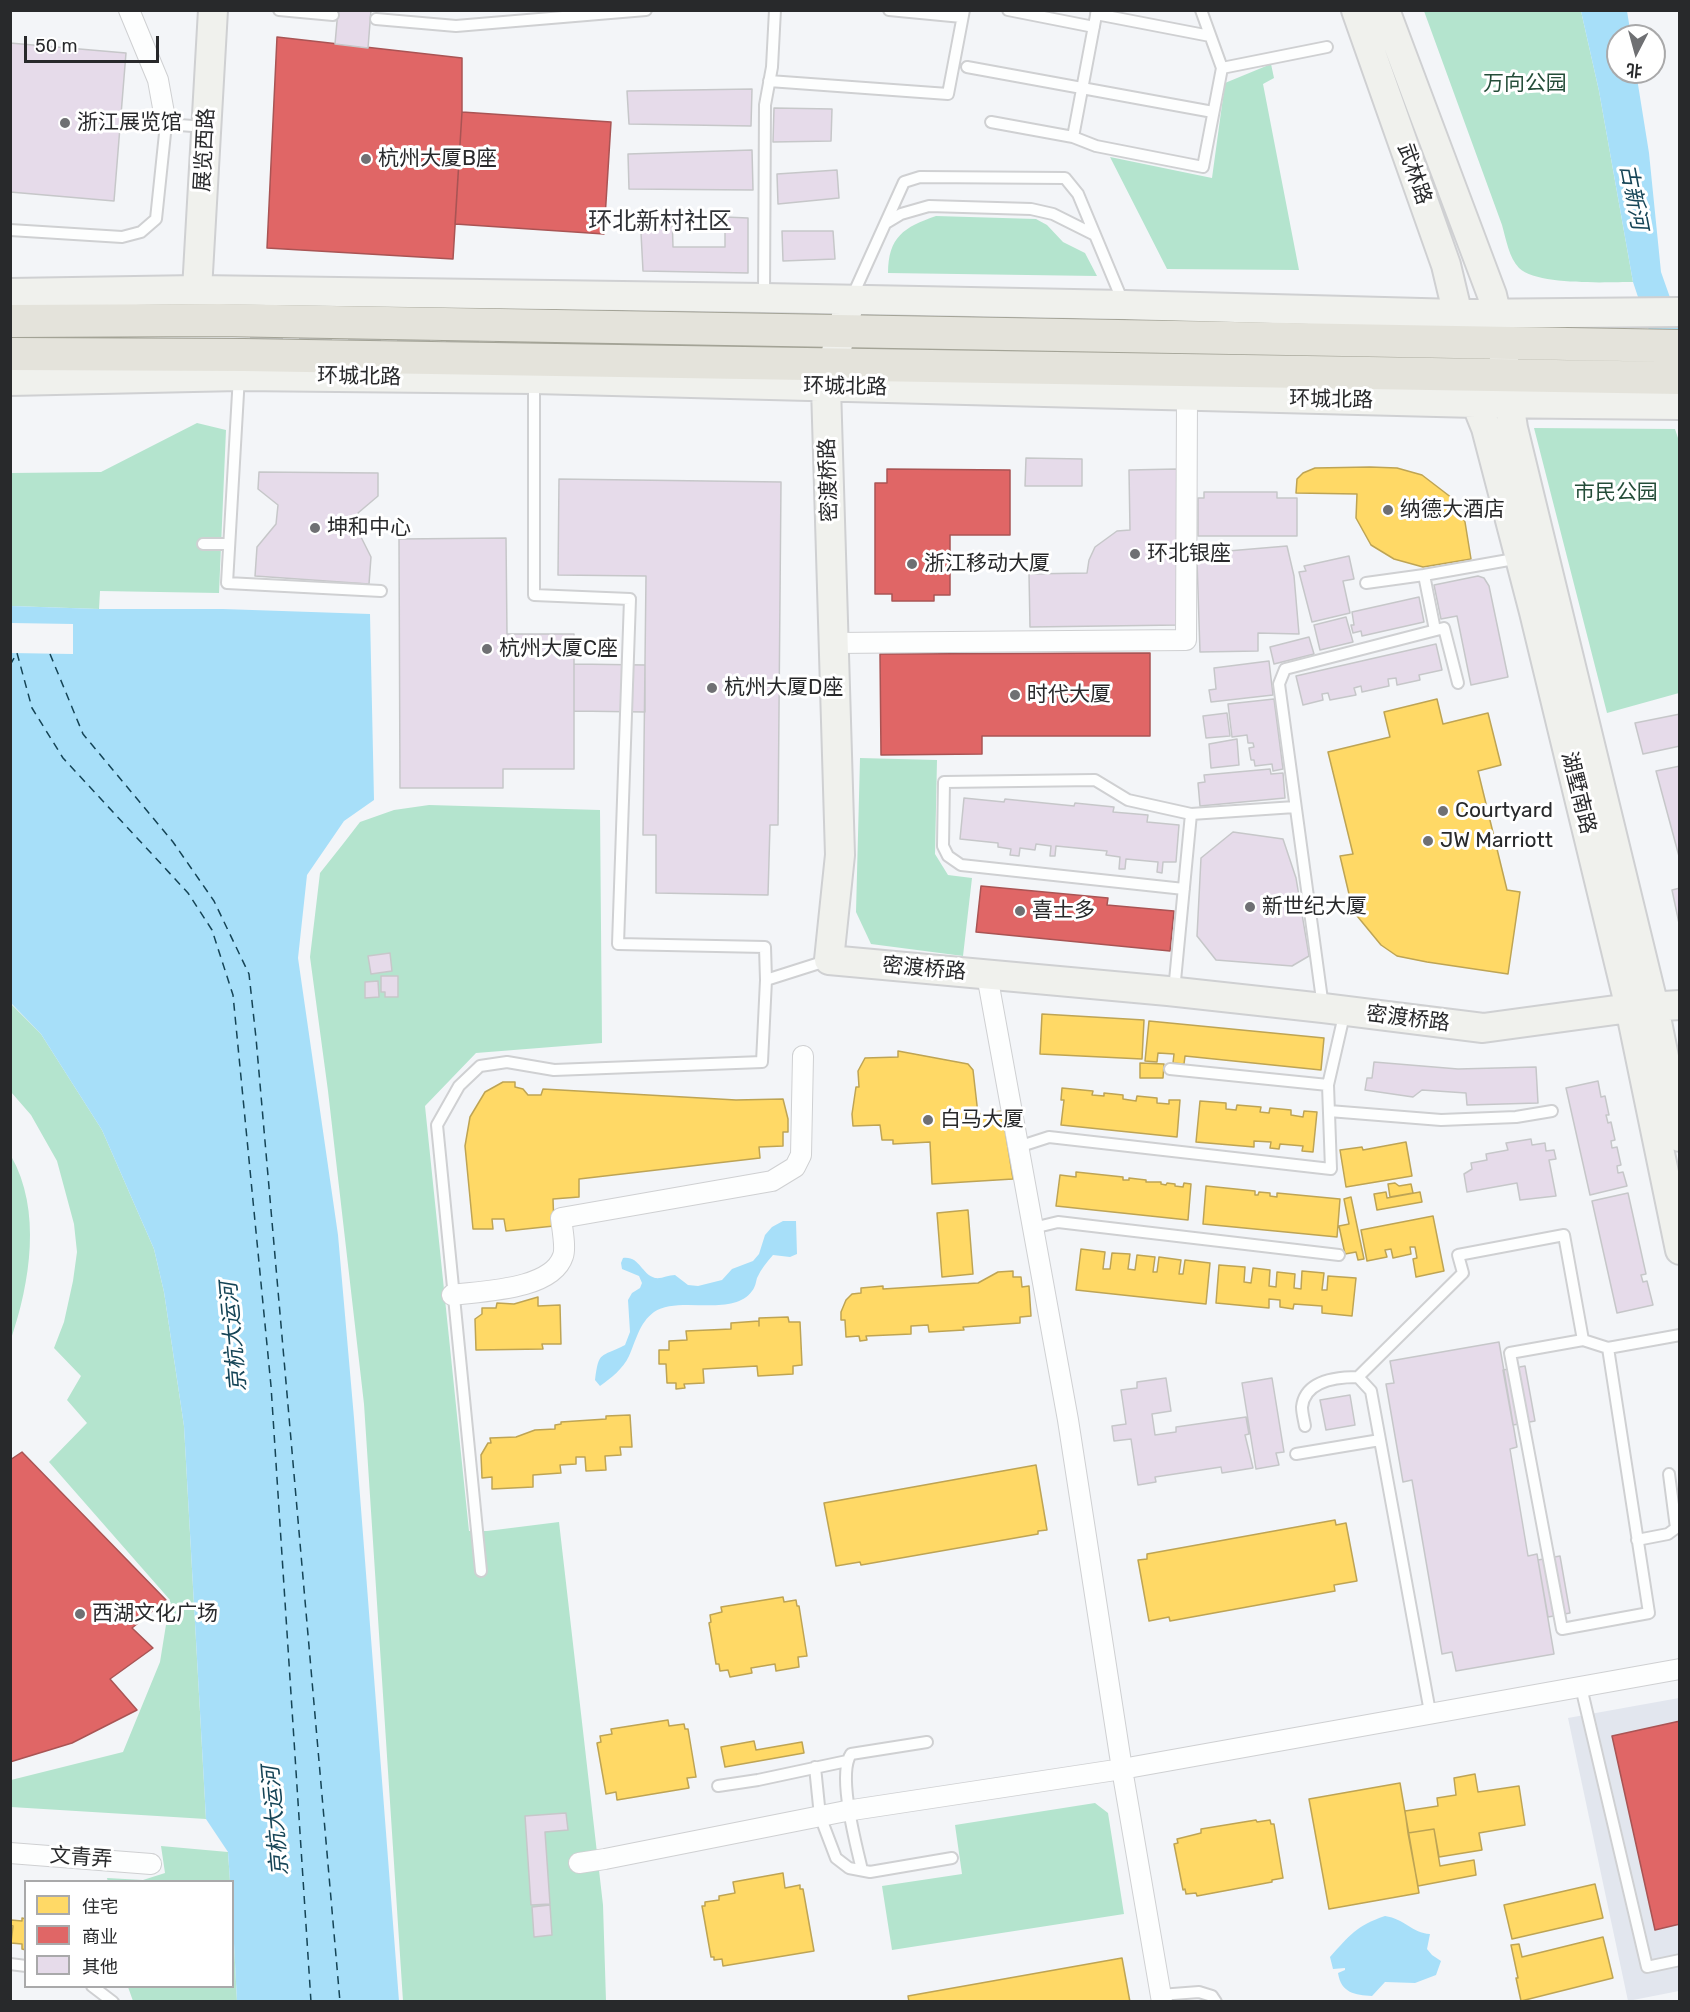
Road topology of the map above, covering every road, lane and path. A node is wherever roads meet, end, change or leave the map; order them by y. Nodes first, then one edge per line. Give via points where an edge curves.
1 (129, 10) edge
2 (213, 10) edge
3 (279, 10) edge
4 (646, 10) edge
5 (775, 10) edge
6 (889, 10) edge
7 (1008, 10) edge
8 (1201, 10) edge
9 (1356, 10) edge
10 (1385, 10) edge
11 (1096, 12) edge
12 (963, 14) edge
13 (333, 15) dead end
14 (376, 19) dead end
15 (1094, 27) junction
16 (1210, 36) junction
17 (1327, 47) dead end
18 (967, 67) dead end
19 (1222, 68) junction
20 (769, 81) junction
21 (1082, 89) junction
22 (1213, 112) junction
23 (992, 122) dead end
24 (166, 124) junction
25 (206, 127) junction
26 (1072, 137) junction
27 (885, 223) junction
28 (10, 230) edge
29 (1095, 236) junction
30 (197, 290) junction
31 (10, 293) edge
32 (764, 298) junction
33 (851, 300) junction
34 (1125, 305) junction
35 (1680, 312) edge
36 (10, 321) edge
37 (1461, 327) junction
38 (1499, 328) junction
39 (842, 331) junction
40 (1665, 345) edge
41 (10, 354) edge
42 (239, 376) junction
43 (829, 376) junction
44 (534, 379) junction
45 (10, 381) edge
46 (1473, 390) junction
47 (1508, 390) junction
48 (1669, 392) edge
49 (1188, 396) junction
50 (203, 544) dead end
51 (229, 544) junction
52 (1520, 558) junction
53 (1424, 575) junction
54 (1366, 583) dead end
55 (381, 591) dead end
56 (1435, 630) junction
57 (834, 643) junction
58 (1458, 683) dead end
59 (1295, 807) junction
60 (1191, 814) junction
61 (1184, 889) junction
62 (829, 960) junction
63 (987, 975) junction
64 (766, 980) junction
65 (1174, 992) junction
66 (1654, 1007) edge
67 (1334, 1009) junction
68 (804, 1056) dead end
69 (1170, 1069) dead end
70 (1328, 1085) junction
71 (1329, 1111) junction
72 (1552, 1111) dead end
73 (1680, 1137) edge
74 (1018, 1147) junction
75 (1033, 1228) junction
76 (1680, 1250) edge
77 (1339, 1255) dead end
78 (452, 1295) junction
79 (1680, 1335) edge
80 (1583, 1340) junction
81 (1608, 1348) junction
82 (1358, 1377) junction
83 (1305, 1426) dead end
84 (1380, 1440) junction
85 (1296, 1454) dead end
86 (1669, 1474) dead end
87 (1638, 1540) junction
88 (481, 1571) dead end
89 (1680, 1669) edge
90 (1581, 1687) junction
91 (1430, 1712) junction
92 (927, 1742) dead end
93 (847, 1761) junction
94 (815, 1767) junction
95 (1122, 1769) junction
96 (718, 1786) dead end
97 (849, 1810) junction
98 (820, 1816) junction
99 (10, 1853) edge
100 (952, 1858) dead end
101 (579, 1863) dead end
102 (151, 1864) dead end
103 (862, 1870) junction
104 (1680, 1960) edge
105 (95, 1988) edge
106 (1161, 1998) edge
107 (113, 2001) edge
108 (1216, 2001) edge

1 - 24 street via 158,80
2 - 25 main road, 展览西路
3 - 13 lane
4 - 14 lane via 456,27
5 - 20 lane
6 - 12 lane
7 - 15 lane
8 - 16 lane
9 - 37 main road, 武林路 via 1446,266
10 - 38 main road, 武林路 via 1492,295
11 - 15 lane
11 - 16 lane
12 - 20 lane via 948,94
15 - 21 lane
16 - 19 lane
17 - 19 lane
18 - 21 lane
19 - 22 lane
20 - 32 lane via 765,105
21 - 22 lane
21 - 26 lane
22 - 26 lane via 1203,166 1096,146
23 - 26 lane
24 - 25 lane
24 - 28 lane via 156,219 141,232 122,237
25 - 30 main road, 展览西路
27 - 29 lane via 929,206 1031,209 1053,214
27 - 29 lane via 904,182 920,177 1065,178 1078,194
27 - 33 lane
29 - 34 lane
30 - 31 main road
30 - 32 main road
32 - 33 main road
33 - 34 main road
33 - 39 main road, 密渡桥路
34 - 37 main road
35 - 38 main road via 1631,312
36 - 39 main road via 219,320
37 - 38 main road
37 - 39 main road
37 - 46 main road, 湖墅南路
38 - 40 main road
38 - 47 main road, 湖墅南路
39 - 43 main road, 密渡桥路
41 - 43 main road, 环城北路 via 255,355
42 - 44 main road, 环城北路
42 - 45 main road, 环城北路
42 - 51 lane
43 - 44 main road, 环城北路
43 - 46 main road, 环城北路
43 - 49 main road, 环城北路
43 - 57 main road, 密渡桥路
44 - 64 lane via 534,595 630,599 618,944 765,947
46 - 47 main road, 环城北路
46 - 49 main road, 环城北路
46 - 52 main road, 湖墅南路
47 - 48 main road, 环城北路
47 - 66 main road, 湖墅南路 via 1513,428
49 - 57 street via 1186,640
50 - 51 lane
51 - 55 lane via 227,583
52 - 53 lane
52 - 66 main road, 湖墅南路
53 - 54 lane
53 - 56 lane
56 - 58 lane via 1444,628
56 - 59 lane via 1285,669 1278,684
57 - 62 main road, 密渡桥路 via 840,855
59 - 60 lane
59 - 67 lane
60 - 61 lane
60 - 61 lane via 1128,800 1095,780 944,782 943,846 948,856 961,865
61 - 65 lane
62 - 63 main road, 密渡桥路
62 - 64 lane
63 - 65 main road, 密渡桥路
63 - 74 street
64 - 78 lane via 762,1062 554,1070 507,1062 480,1066 459,1086 436,1125
65 - 67 main road, 密渡桥路
66 - 67 main road, 密渡桥路 via 1483,1028
66 - 73 main road, 湖墅南路
66 - 76 main road, 湖墅南路
67 - 70 lane
68 - 78 street via 801,1155 795,1167 772,1181 561,1218 563,1255 553,1272 534,1283
69 - 70 lane
70 - 71 lane
71 - 72 lane via 1441,1120 1516,1117
71 - 74 lane via 1331,1169 1049,1137
74 - 75 street
75 - 77 lane via 1058,1222
75 - 95 street via 1068,1420
78 - 88 lane
79 - 81 lane
80 - 81 lane
80 - 82 lane via 1564,1235 1458,1255 1463,1273
80 - 87 lane via 1510,1353 1562,1629 1649,1613
81 - 87 lane
82 - 83 lane via 1316,1384 1306,1394 1302,1407
82 - 84 lane via 1371,1391
84 - 85 lane
84 - 91 lane
86 - 87 lane via 1676,1528 1668,1534
89 - 90 street
90 - 91 street
90 - 104 lane via 1647,1967
91 - 95 street
92 - 93 lane via 851,1754
93 - 94 lane
93 - 97 lane
94 - 96 lane
94 - 98 lane
95 - 97 street
95 - 106 street
97 - 98 street
97 - 103 lane
98 - 101 street
98 - 103 lane via 836,1858 849,1868
99 - 102 street, 文青弄
100 - 103 lane via 870,1872
105 - 107 lane
106 - 108 lane via 1200,1992

